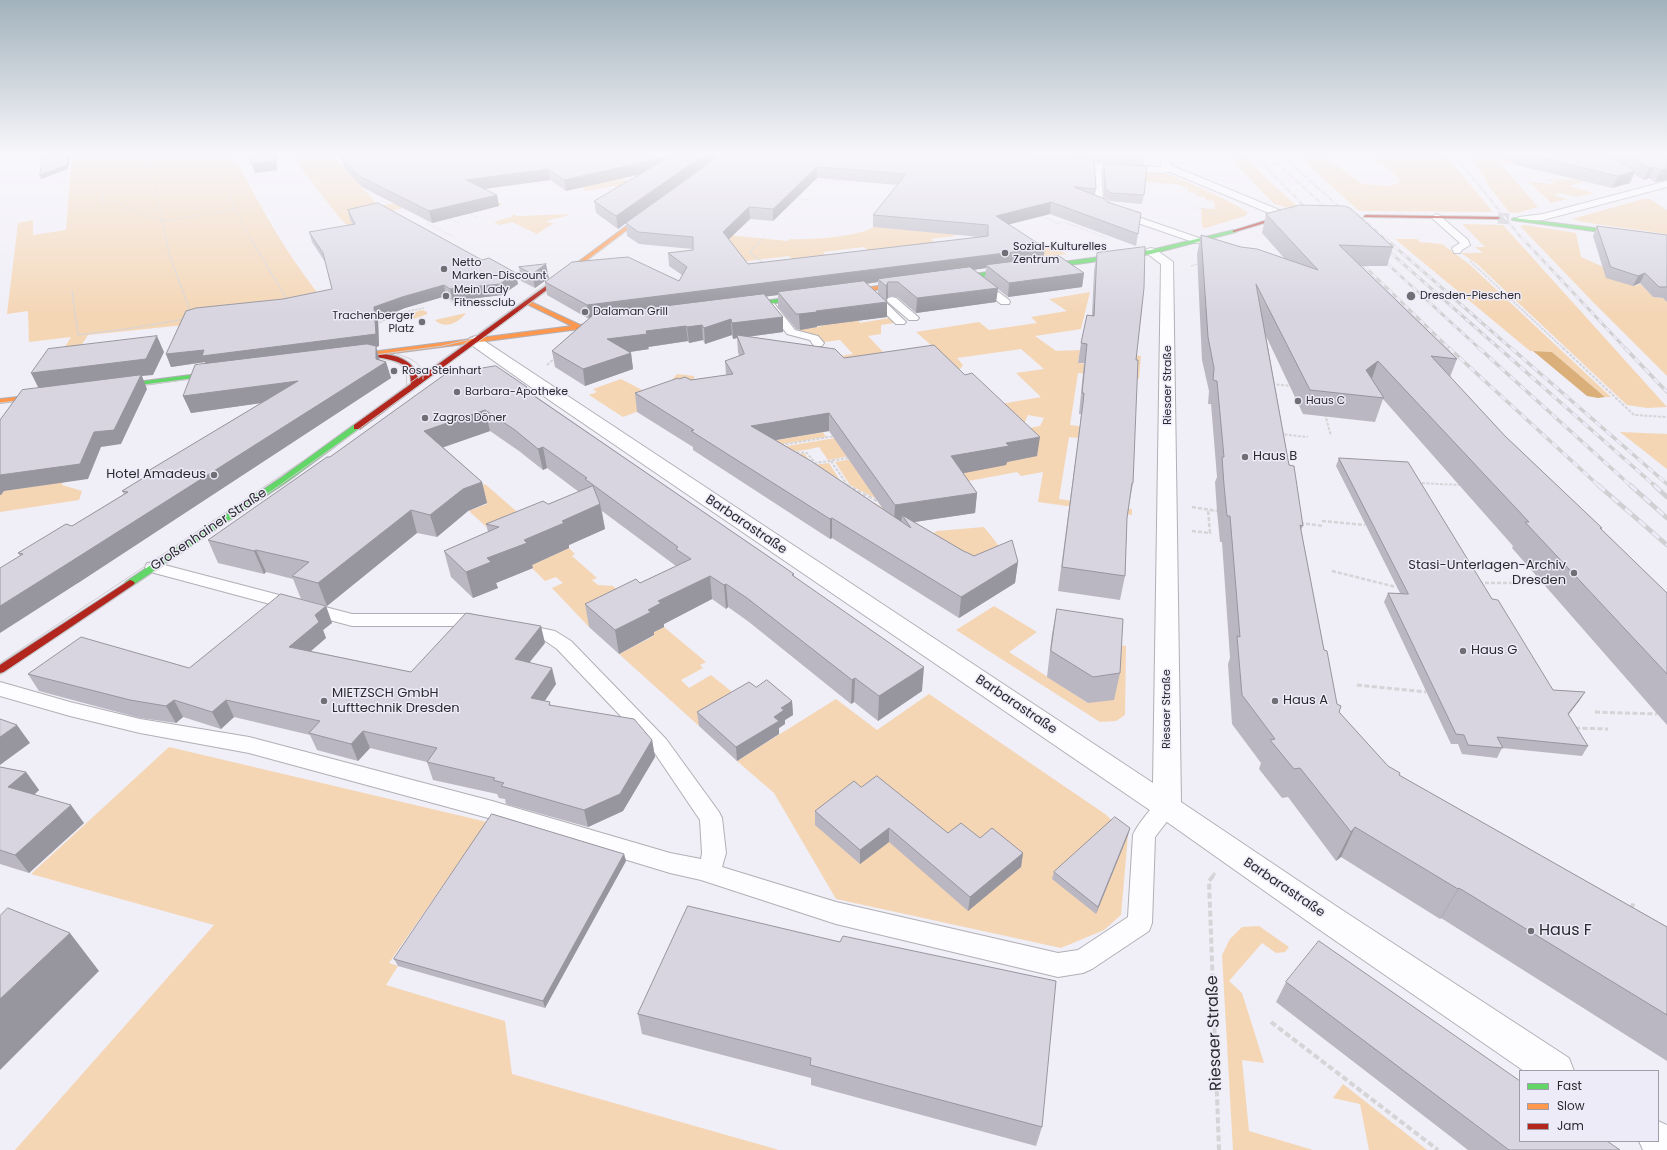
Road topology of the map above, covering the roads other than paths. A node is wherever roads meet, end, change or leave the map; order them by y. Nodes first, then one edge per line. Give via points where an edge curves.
1 (656, 207) edge
2 (1107, 207) edge
3 (1262, 207) edge
4 (1581, 207) edge
5 (1306, 215) edge
6 (1285, 216) junction
7 (1366, 216) dead end
8 (1436, 217) junction
9 (1498, 218) tunnel mouth
10 (1519, 219) joint
11 (1667, 239) edge
12 (1199, 241) junction
13 (1151, 252) junction
14 (1457, 252) road end
15 (971, 276) junction
16 (940, 280) edge
17 (917, 283) edge
18 (878, 288) junction
19 (866, 290) junction
20 (830, 294) edge
21 (815, 296) edge
22 (527, 302) junction
23 (767, 302) junction
24 (1004, 302) dead end
25 (730, 307) edge
26 (913, 318) dead end
27 (617, 322) edge
28 (900, 322) dead end
29 (579, 327) junction
30 (475, 341) junction
31 (818, 343) dead end
32 (362, 355) junction
33 (339, 358) edge
34 (233, 371) edge
35 (414, 385) junction
36 (107, 388) edge
37 (52, 395) edge
38 (0, 401) edge
39 (153, 567) junction
40 (0, 670) edge
41 (0, 689) edge
42 (1167, 807) junction
43 (701, 870) junction
44 (1555, 1070) edge

1 - 22 street
2 - 12 lane via 1109,210
3 - 6 street
4 - 10 street via 1544,217
5 - 6 street
6 - 12 street
7 - 8 street
8 - 9 street
8 - 14 lane via 1465,242 1465,245 1457,248
10 - 11 street
12 - 13 street
13 - 15 street
13 - 42 street, Riesaer Straße via 1167,262
15 - 16 street
15 - 24 lane
17 - 18 street
18 - 19 street
18 - 26 lane
19 - 20 street
19 - 28 lane
21 - 23 street
22 - 29 street
22 - 30 street
23 - 25 street
23 - 31 lane via 791,332 814,338
27 - 29 street
29 - 30 street
30 - 32 street
30 - 35 street
30 - 42 street, Barbarastraße
32 - 33 street
32 - 35 street via 400,359 412,369 416,380
34 - 36 street
35 - 39 street, Großenhainer Straße via 285,479
37 - 38 street
39 - 40 street, Großenhainer Straße
39 - 43 lane via 352,620 468,620 549,635 564,645 659,744 711,818 714,853 711,865
41 - 43 lane via 140,726 249,745 492,810
42 - 43 lane via 1144,835 1140,923 1083,961 1058,965 836,913
42 - 44 street, Barbarastraße

